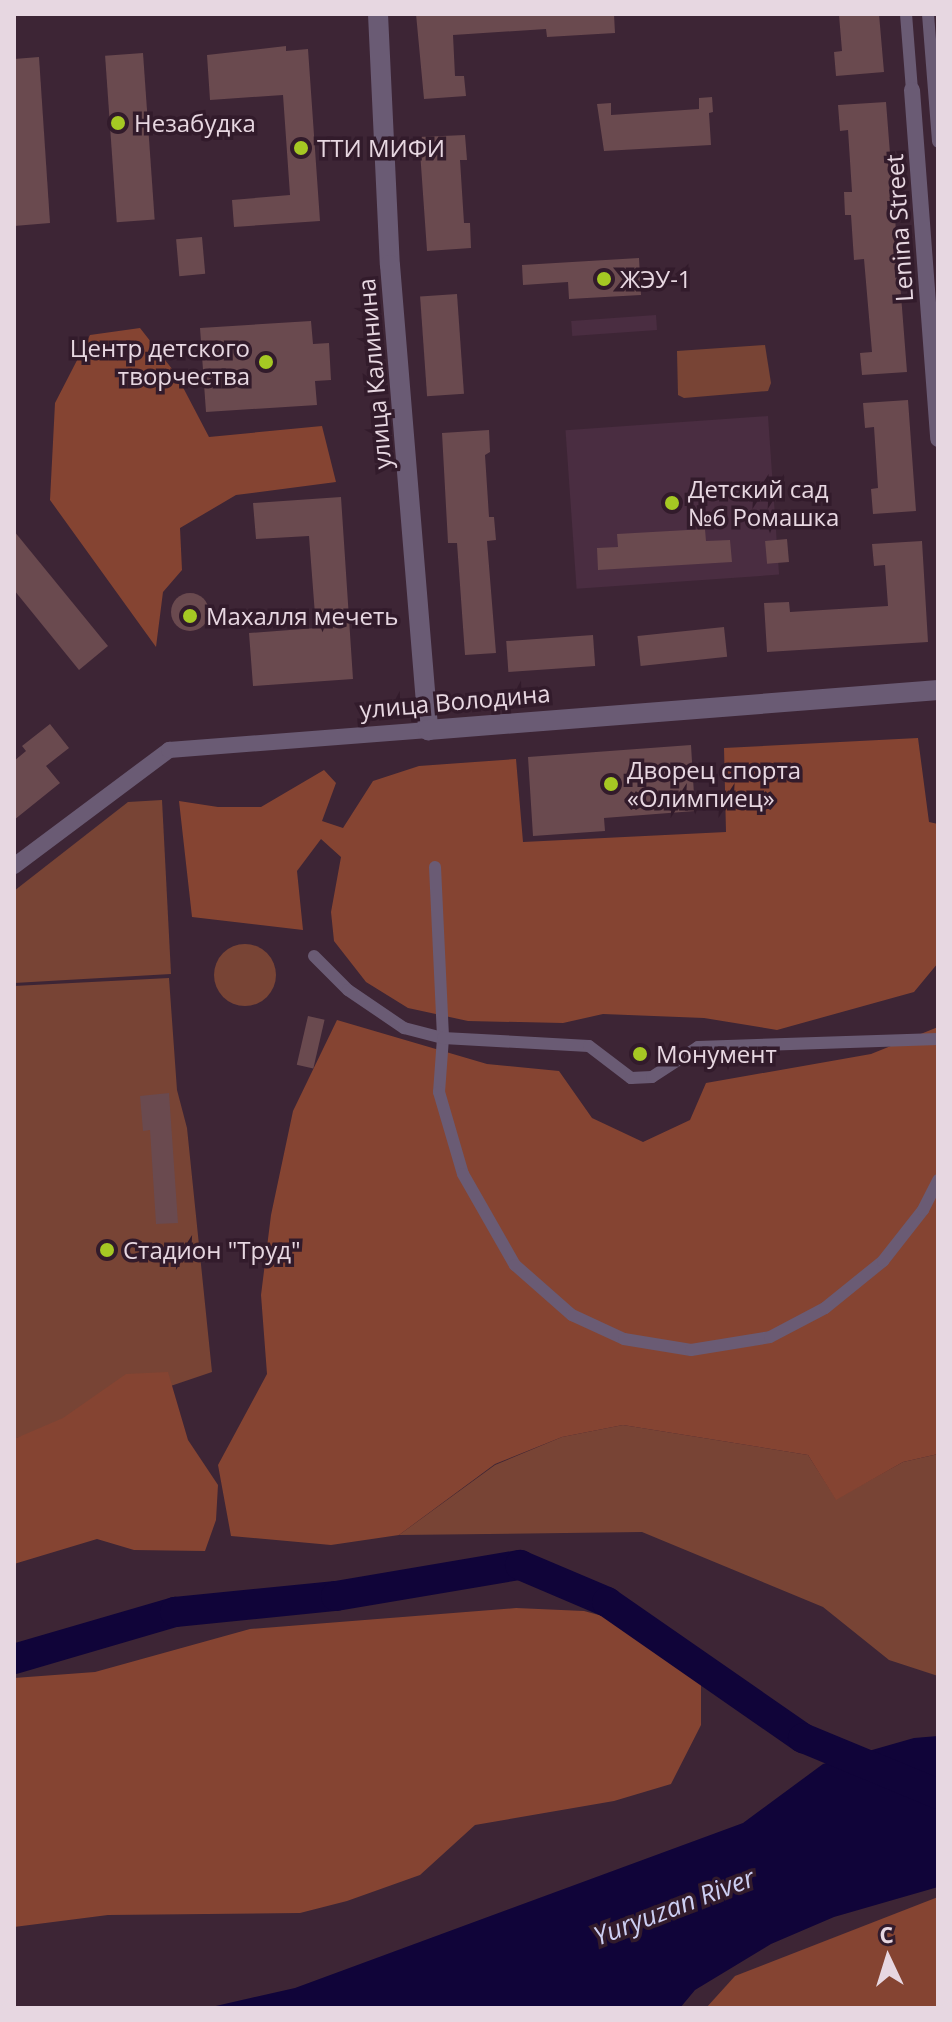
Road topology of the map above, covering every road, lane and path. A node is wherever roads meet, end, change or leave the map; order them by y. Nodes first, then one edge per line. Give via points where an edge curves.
1 (378, 14) edge
2 (906, 14) edge
3 (928, 14) edge
4 (912, 90) joint
5 (938, 142) edge
6 (938, 439) edge
7 (938, 690) edge
8 (428, 730) junction
9 (14, 866) edge
10 (435, 867) dead end
11 (314, 956) dead end
12 (443, 1038) junction
13 (938, 1039) edge
14 (938, 1180) edge

1 - 8 street, улица Калинина via 390,265
2 - 4 street, Lenina Street
3 - 5 street
4 - 6 street, Lenina Street
7 - 8 street, улица Володина
8 - 9 street, улица Володина via 169,750
10 - 12 street
11 - 12 street via 348,990 404,1028
12 - 13 street via 589,1046 631,1078 652,1077 698,1047
12 - 14 street via 439,1092 463,1174 515,1265 572,1315 624,1339 691,1350 770,1337 825,1308 883,1261 923,1210

